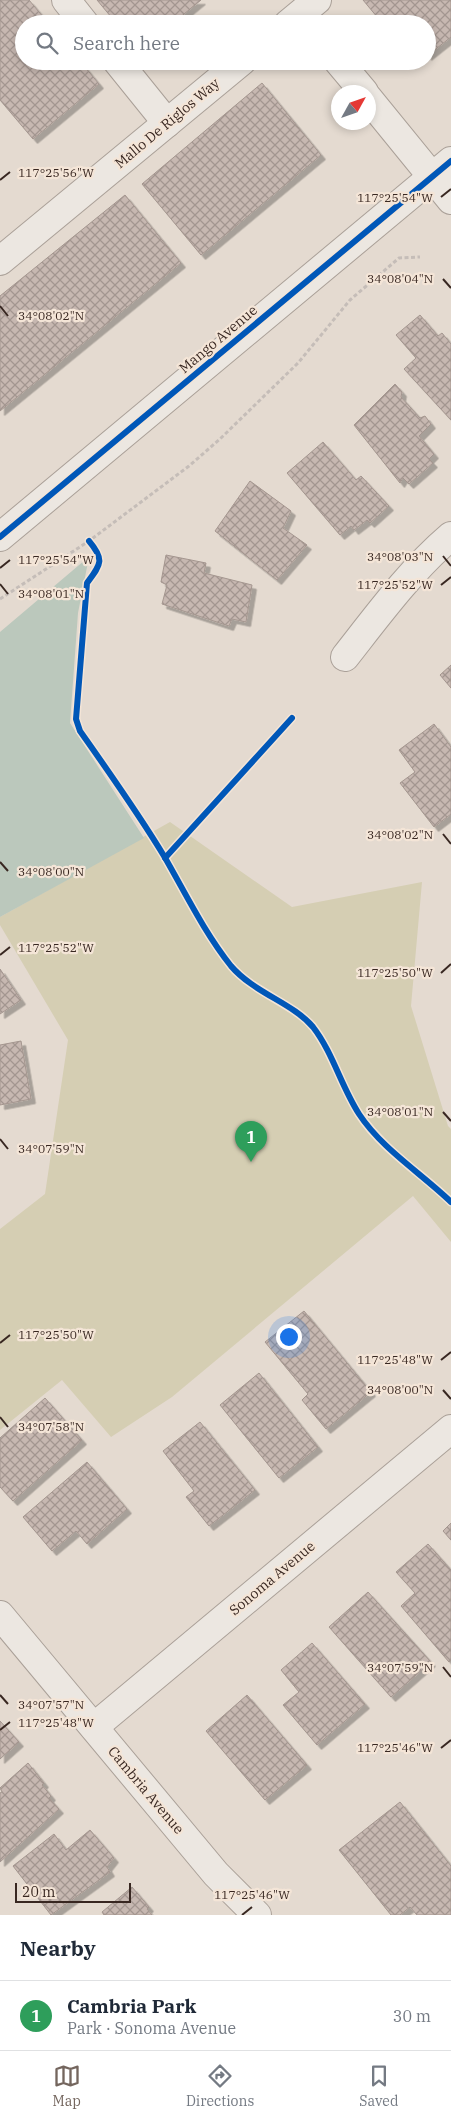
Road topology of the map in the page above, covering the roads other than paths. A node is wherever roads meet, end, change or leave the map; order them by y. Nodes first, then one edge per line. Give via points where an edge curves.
1 (66, 0) edge
2 (78, 15) edge
3 (124, 70) edge
4 (231, 70) edge
5 (346, 70) edge
6 (358, 85) edge
7 (376, 106) edge
8 (168, 123) junction
9 (442, 169) edge
10 (451, 200) edge
11 (0, 261) edge
12 (451, 536) edge
13 (0, 537) edge
14 (345, 658) dead end
15 (451, 1429) edge
16 (0, 1615) edge
17 (94, 1727) junction
18 (257, 1915) edge

1 - 2 street
3 - 8 street
4 - 8 street, Mallo De Riglos Way
5 - 6 street
7 - 9 street
8 - 11 street, Mallo De Riglos Way
9 - 10 street
9 - 13 street, Mango Avenue
12 - 14 street via 392,597
15 - 17 street, Sonoma Avenue
16 - 17 street, Cambria Avenue
17 - 18 street, Cambria Avenue via 216,1874

